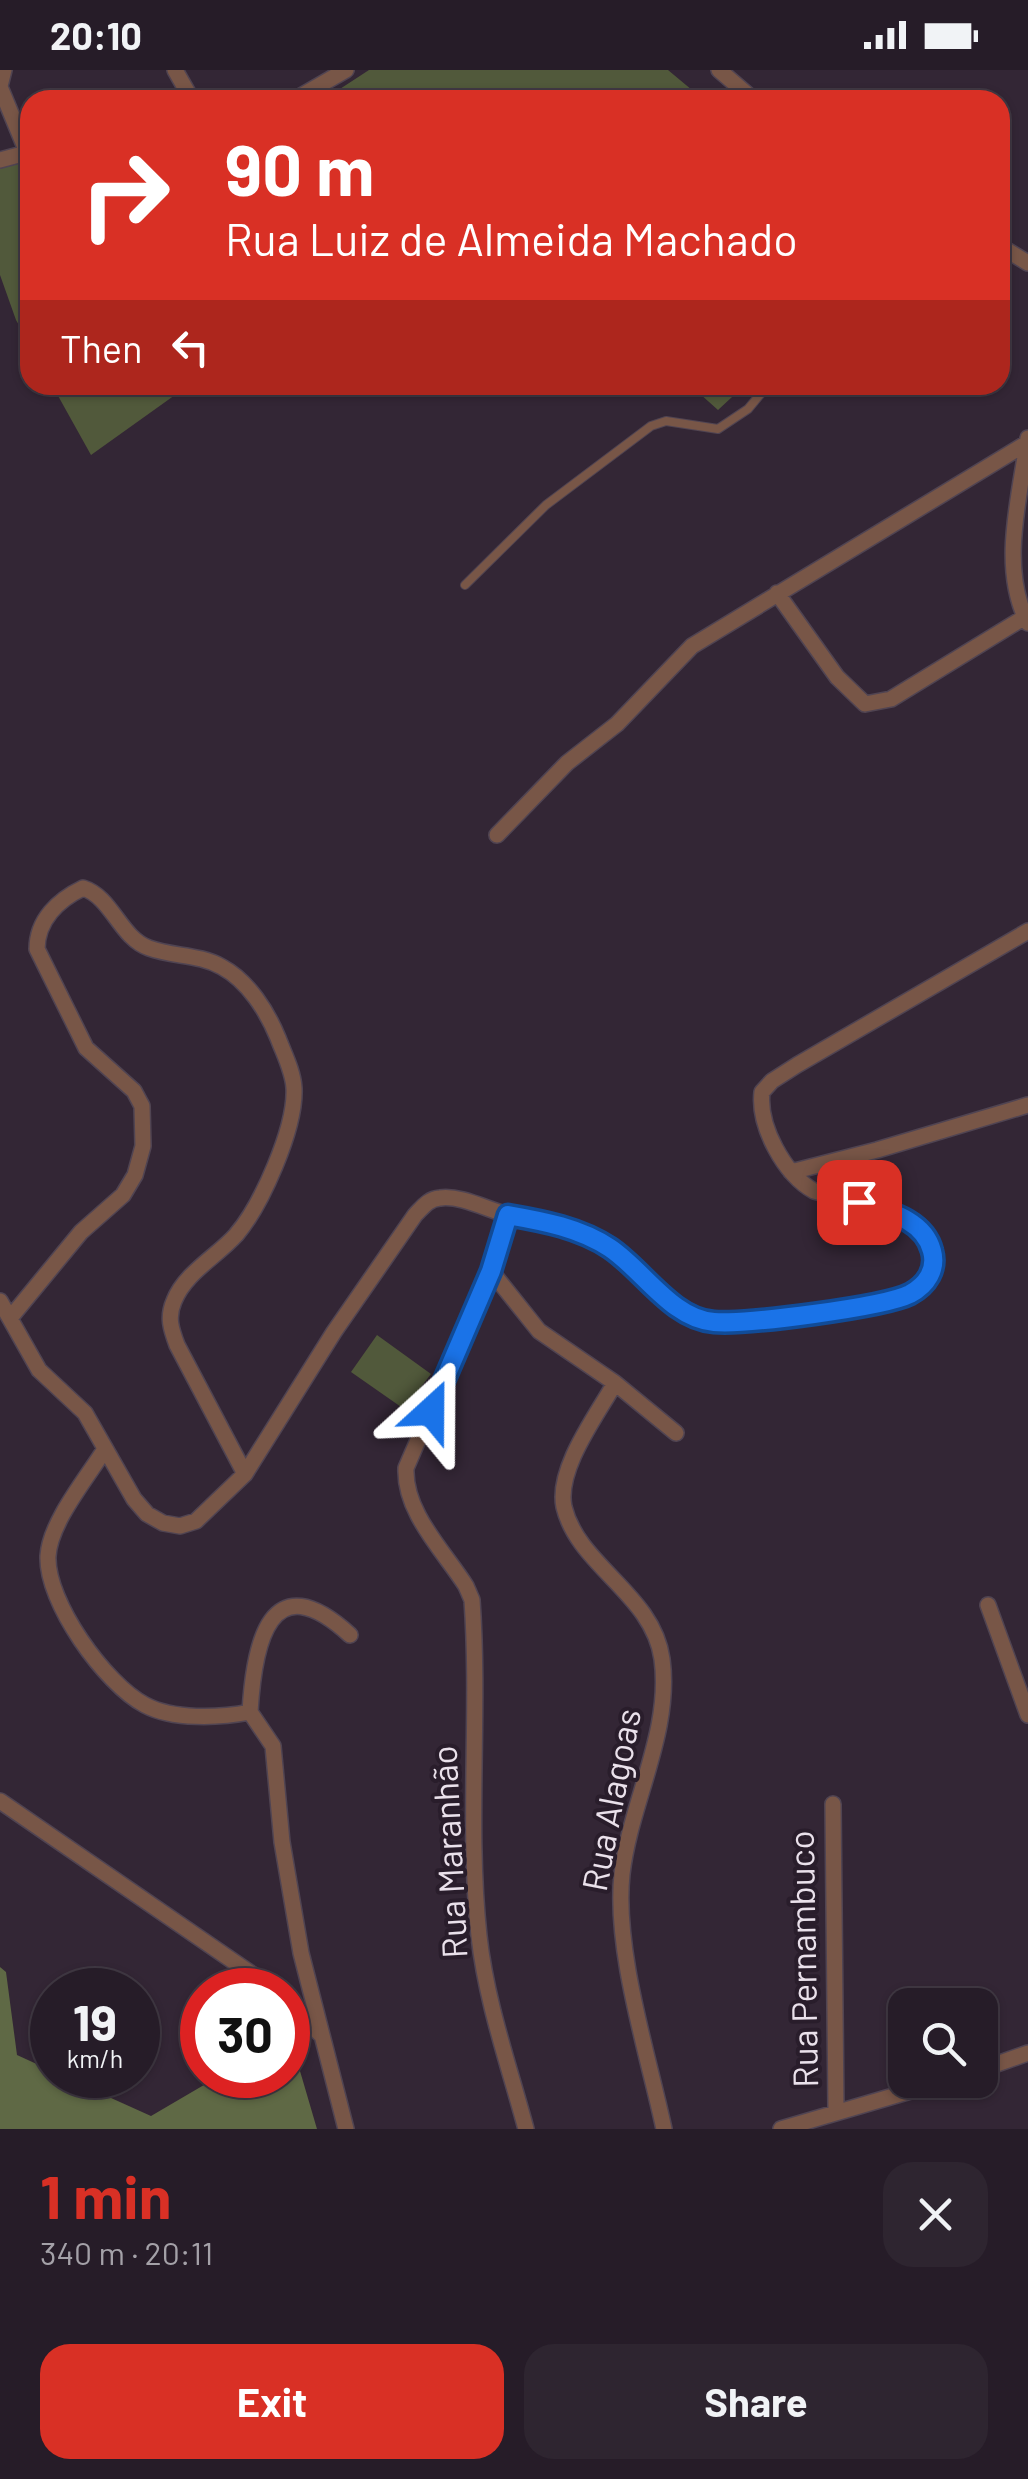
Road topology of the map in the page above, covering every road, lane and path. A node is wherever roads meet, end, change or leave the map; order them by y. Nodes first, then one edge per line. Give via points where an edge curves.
1 (4, 70) edge
2 (720, 70) edge
3 (334, 73) edge
4 (0, 87) edge
5 (309, 90) edge
6 (743, 90) edge
7 (20, 133) edge
8 (760, 395) edge
9 (1028, 440) edge
10 (465, 585) dead end
11 (777, 592) junction
12 (1026, 620) edge
13 (497, 835) dead end
14 (1028, 930) edge
15 (1028, 1105) edge
16 (791, 1172) junction
17 (508, 1215) junction
18 (491, 1271) junction
19 (0, 1301) edge
20 (11, 1317) junction
21 (615, 1383) junction
22 (676, 1433) dead end
23 (105, 1449) junction
24 (244, 1474) junction
25 (988, 1605) dead end
26 (350, 1635) dead end
27 (250, 1712) junction
28 (1028, 1715) edge
29 (0, 1801) edge
30 (833, 1804) dead end
31 (243, 1968) edge
32 (310, 2024) edge
33 (323, 2037) junction
34 (1028, 2053) edge
35 (998, 2064) edge
36 (888, 2097) edge
37 (836, 2112) junction
38 (346, 2129) edge
39 (526, 2129) edge
40 (664, 2129) edge
41 (782, 2129) edge

1 - 4 street
2 - 6 street
3 - 5 street
4 - 7 street
8 - 10 lane via 718,428 666,421 651,426 546,505
9 - 11 street
9 - 12 street via 1013,552
11 - 12 street via 837,677 865,704 891,699
11 - 13 street via 692,646
14 - 16 street via 772,1081 762,1092 762,1118
15 - 16 street
16 - 17 street via 814,1191 906,1219 931,1245 932,1274 909,1295 876,1305 718,1323 689,1316 610,1248 552,1223
17 - 18 street, Rua Maranhão
17 - 24 street via 449,1197 428,1202 334,1332
18 - 21 street via 539,1330
18 - 39 street, Rua Maranhão via 406,1468 407,1493 472,1600 479,1939
19 - 20 street
20 - 23 street via 39,1370 85,1414
20 - 24 street via 81,1232 123,1194 144,1146 142,1106 134,1090 86,1048 37,949 49,912 83,888 143,945 205,958 245,984 288,1064 292,1113 262,1194 237,1234 190,1277 170,1312 183,1358
21 - 22 street
21 - 40 street, Rua Alagoas via 568,1470 564,1507 583,1543 652,1625 662,1658 662,1703 620,1899
23 - 24 street via 134,1499 163,1523 196,1521
23 - 27 street via 52,1538 52,1590 62,1609 110,1676 146,1706 170,1714
25 - 28 street
26 - 27 street via 306,1605 280,1611 252,1671
27 - 33 street via 273,1746 282,1842
29 - 31 street
30 - 37 street, Rua Pernambuco
32 - 33 street
33 - 38 street
34 - 35 street
36 - 37 street
37 - 41 street

